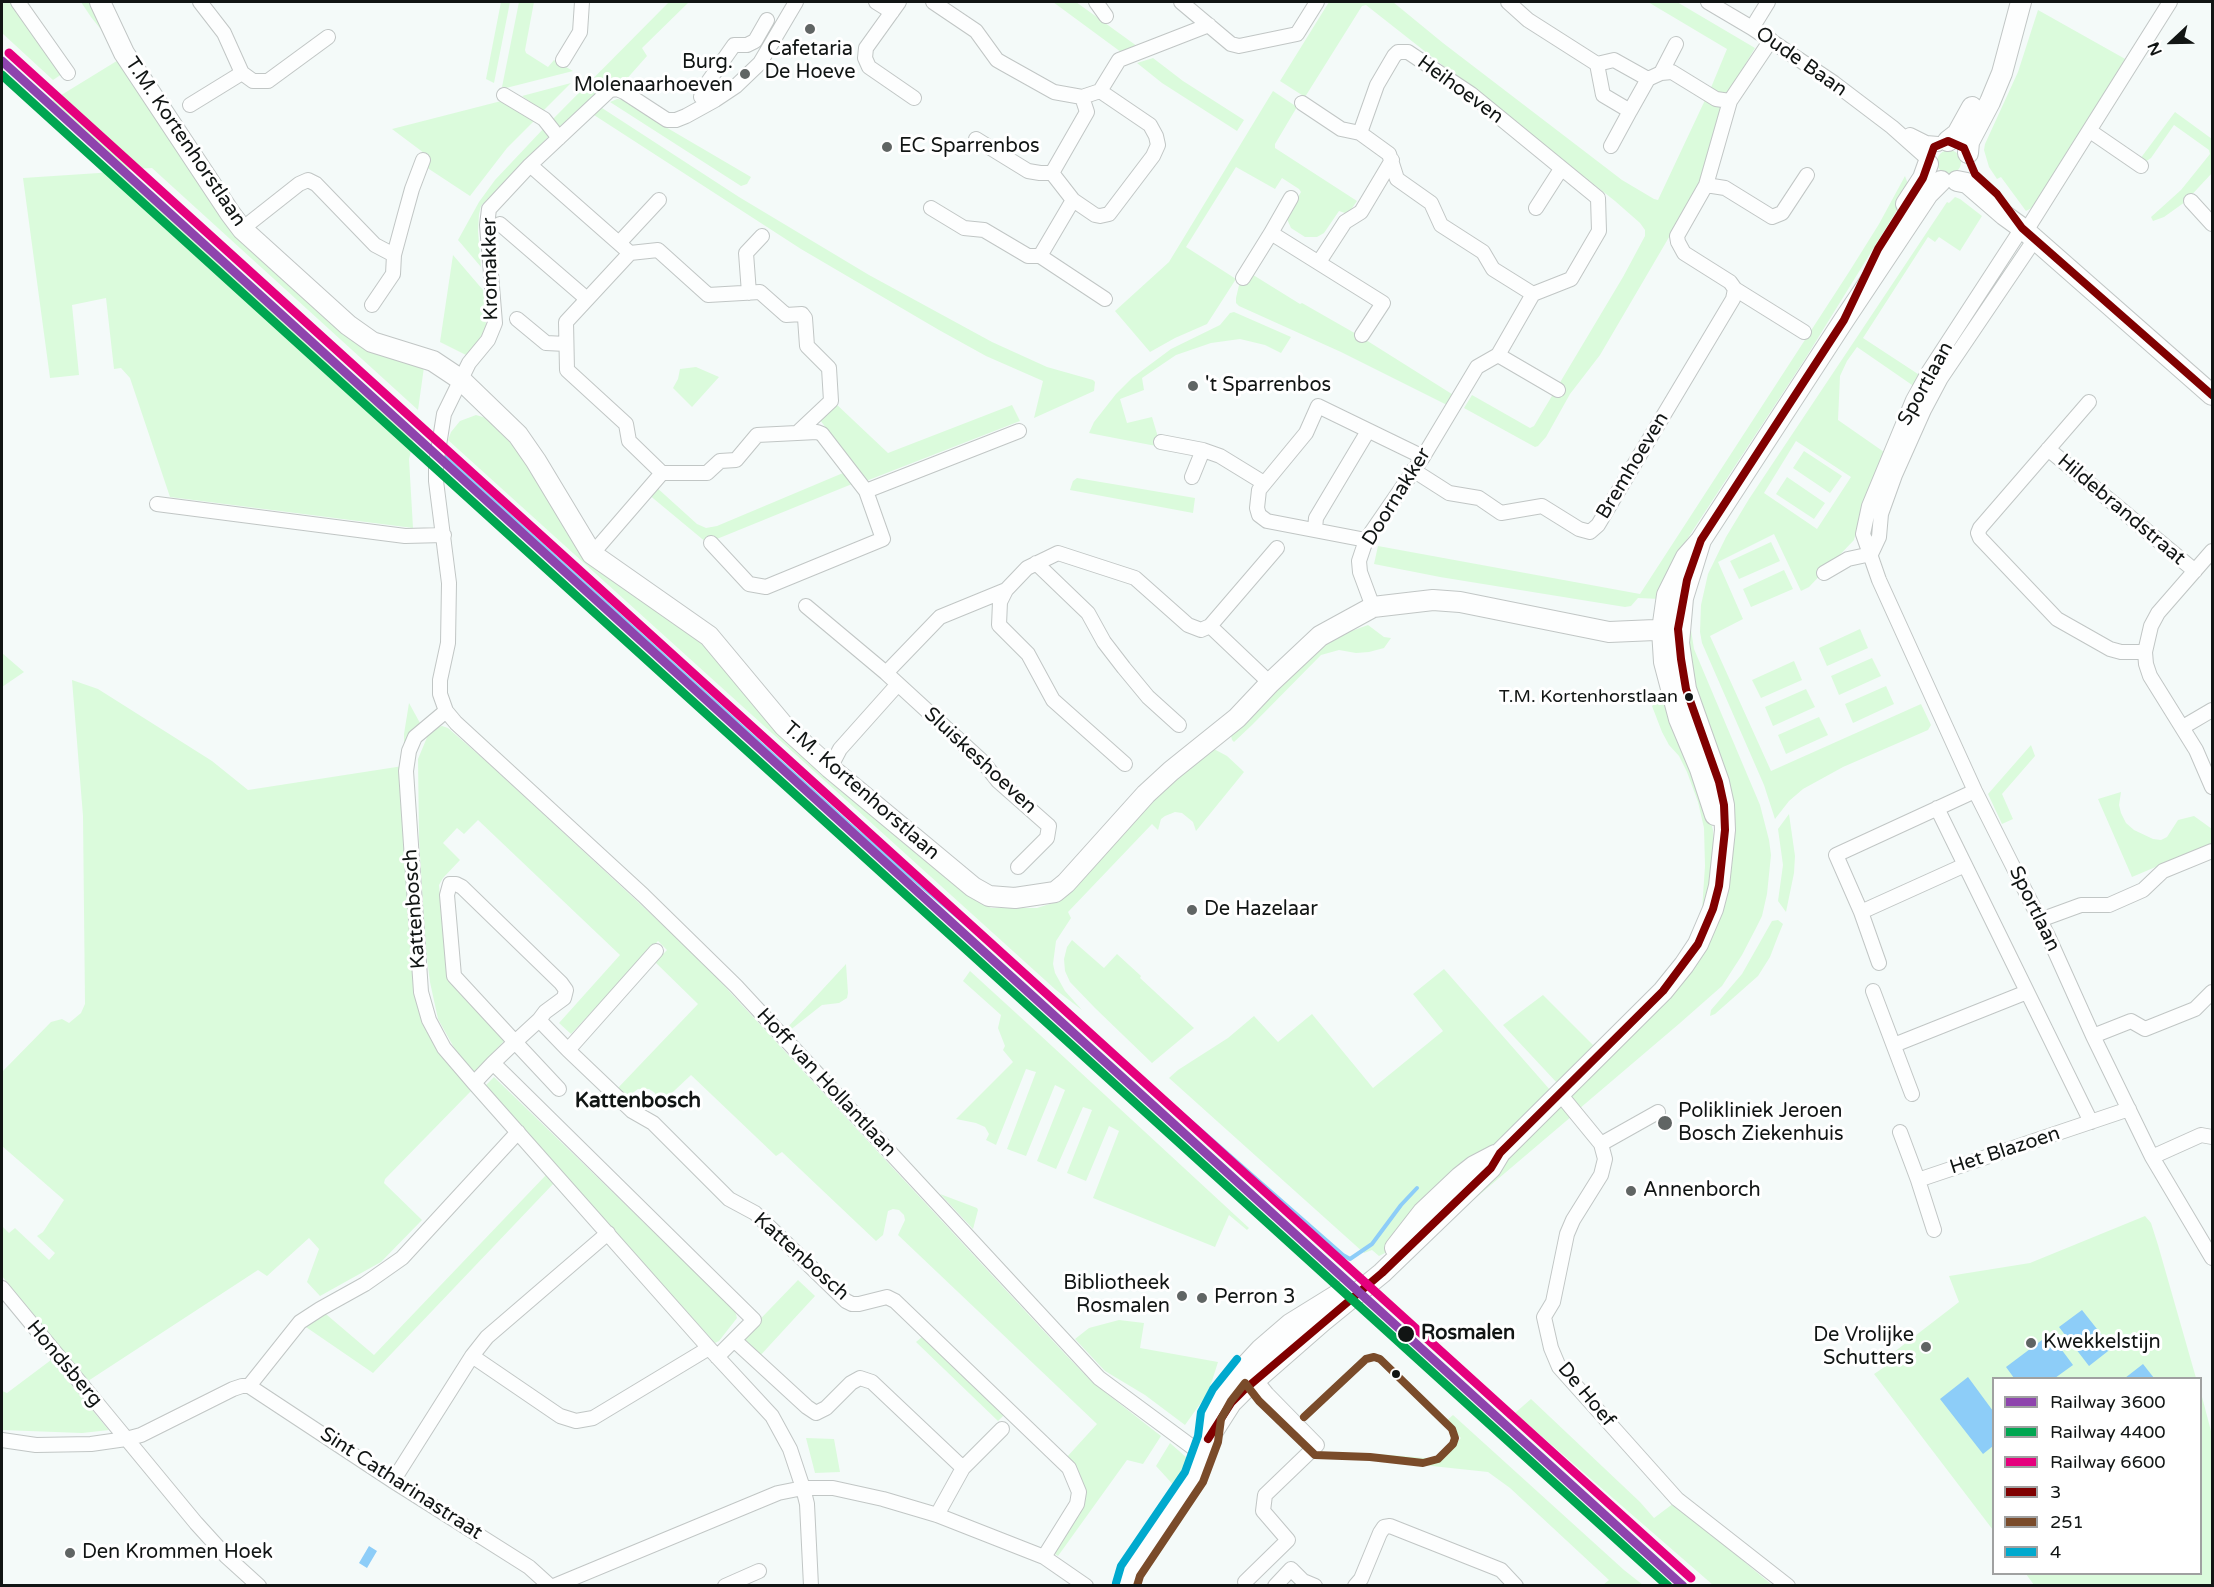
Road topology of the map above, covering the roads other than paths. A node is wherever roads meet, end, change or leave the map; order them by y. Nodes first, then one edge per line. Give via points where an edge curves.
1 (18, 2) edge
2 (100, 2) edge
3 (200, 2) edge
4 (582, 2) edge
5 (796, 2) edge
6 (876, 2) edge
7 (933, 2) edge
8 (1096, 2) edge
9 (1181, 2) edge
10 (1317, 2) edge
11 (1508, 2) edge
12 (1708, 2) edge
13 (1768, 2) edge
14 (2016, 2) edge
15 (2021, 2) edge
16 (2170, 2) edge
17 (895, 7) edge
18 (1106, 16) dead end
19 (767, 20) dead end
20 (1209, 25) junction
21 (1752, 28) junction
22 (328, 38) dead end
23 (1771, 40) junction
24 (1676, 44) dead end
25 (562, 60) dead end
26 (1597, 64) junction
27 (68, 73) dead end
28 (242, 73) junction
29 (1655, 76) junction
30 (1100, 91) junction
31 (504, 95) dead end
32 (1082, 97) junction
33 (914, 98) dead end
34 (715, 100) junction
35 (1730, 102) junction
36 (1302, 103) dead end
37 (190, 105) dead end
38 (1630, 111) junction
39 (2090, 131) junction
40 (1360, 133) junction
41 (559, 138) junction
42 (976, 139) dead end
43 (1611, 146) dead end
44 (1936, 152) junction
45 (1969, 158) junction
46 (423, 160) dead end
47 (1392, 160) junction
48 (530, 165) junction
49 (2141, 166) dead end
50 (1561, 169) junction
51 (1052, 173) junction
52 (1807, 175) dead end
53 (1949, 181) junction
54 (1706, 185) junction
55 (1291, 198) dead end
56 (659, 200) dead end
57 (1073, 200) junction
58 (2191, 201) dead end
59 (932, 208) dead end
60 (1536, 208) dead end
61 (2212, 224) edge
62 (500, 225) dead end
63 (242, 229) junction
64 (1271, 233) junction
65 (2028, 233) junction
66 (762, 236) dead end
67 (624, 248) junction
68 (394, 255) junction
69 (1040, 256) junction
70 (1320, 262) junction
71 (1243, 278) dead end
72 (1735, 289) junction
73 (749, 293) junction
74 (1533, 294) junction
75 (588, 299) junction
76 (1105, 299) dead end
77 (372, 305) dead end
78 (517, 319) dead end
79 (1844, 320) junction
80 (1804, 332) dead end
81 (1362, 335) dead end
82 (566, 344) junction
83 (1498, 355) junction
84 (460, 379) junction
85 (1558, 390) dead end
86 (2212, 395) edge
87 (2089, 402) dead end
88 (1368, 430) junction
89 (1019, 431) dead end
90 (797, 433) junction
91 (1161, 442) dead end
92 (2048, 448) junction
93 (1203, 450) junction
94 (1423, 457) junction
95 (1413, 470) junction
96 (662, 473) junction
97 (1192, 477) dead end
98 (1264, 483) junction
99 (866, 491) junction
100 (157, 504) dead end
101 (1315, 529) junction
102 (444, 535) junction
103 (1366, 540) junction
104 (711, 543) dead end
105 (1277, 548) dead end
106 (2212, 551) edge
107 (592, 554) junction
108 (1871, 554) junction
109 (1036, 564) junction
110 (2194, 571) junction
111 (1824, 573) dead end
112 (1006, 590) junction
113 (806, 606) dead end
114 (1373, 607) junction
115 (1210, 626) junction
116 (1670, 637) junction
117 (2145, 652) junction
118 (886, 673) junction
119 (1270, 683) junction
120 (898, 684) junction
121 (2212, 710) edge
122 (446, 711) junction
123 (1179, 725) dead end
124 (2183, 728) junction
125 (1125, 764) dead end
126 (830, 768) junction
127 (2212, 787) edge
128 (1975, 791) junction
129 (1937, 808) junction
130 (2212, 851) edge
131 (1965, 864) junction
132 (1018, 867) dead end
133 (1861, 912) junction
134 (2040, 920) junction
135 (657, 951) dead end
136 (1879, 963) dead end
137 (1873, 991) dead end
138 (2027, 992) junction
139 (2212, 992) edge
140 (539, 1020) junction
141 (2093, 1036) junction
142 (515, 1042) junction
143 (1894, 1044) junction
144 (568, 1050) junction
145 (493, 1063) junction
146 (474, 1083) junction
147 (559, 1089) dead end
148 (1560, 1094) junction
149 (1912, 1094) dead end
150 (2128, 1109) junction
151 (1658, 1112) dead end
152 (2091, 1122) junction
153 (518, 1132) junction
154 (1900, 1132) dead end
155 (2212, 1137) edge
156 (1601, 1144) junction
157 (2152, 1157) junction
158 (1918, 1180) junction
159 (1934, 1230) dead end
160 (608, 1233) junction
161 (2212, 1258) edge
162 (2, 1288) edge
163 (734, 1340) junction
164 (713, 1353) junction
165 (472, 1356) junction
166 (1250, 1372) junction
167 (249, 1386) junction
168 (1002, 1429) dead end
169 (126, 1439) junction
170 (2, 1440) edge
171 (1206, 1447) junction
172 (963, 1468) junction
173 (393, 1481) junction
174 (803, 1488) junction
175 (937, 1515) junction
176 (1044, 1557) junction
177 (759, 1571) dead end
178 (1245, 1582) dead end
179 (259, 1586) edge
180 (552, 1586) edge
181 (725, 1586) edge
182 (811, 1586) edge
183 (1086, 1586) edge
184 (1126, 1586) edge
185 (1275, 1586) edge
186 (1315, 1586) edge
187 (1356, 1586) edge
188 (1516, 1586) edge
189 (1788, 1586) edge

1 - 27 street
2 - 63 street, T.M. Kortenhorstlaan via 124,53
3 - 28 street via 224,33
4 - 25 street via 580,32
5 - 34 street via 760,63
6 - 17 street
7 - 32 street via 976,31 997,60 1054,92
8 - 18 street
9 - 20 street
10 - 20 street via 1297,34 1239,46
11 - 26 street via 1528,20
12 - 21 street, Oude Baan
13 - 21 street
14 - 44 street via 1978,97 1957,134
15 - 45 street via 2002,73 1969,142
16 - 39 street, Sportlaan
17 - 33 street via 866,48 865,58 869,67
19 - 34 street via 755,41 734,45 703,89 701,97
20 - 30 street via 1119,60
21 - 23 street, Oude Baan
22 - 28 street via 268,81 253,81
23 - 35 street
23 - 44 street, Oude Baan via 1892,127
24 - 29 street
26 - 29 street via 1614,60
26 - 38 street via 1604,95
28 - 37 street
29 - 35 street via 1672,72 1716,99
29 - 38 street
30 - 32 street
30 - 57 street via 1150,125 1158,145 1109,214 1100,216
31 - 41 street via 544,119
32 - 51 street via 1087,112
34 - 41 street, Kromakker via 686,117 667,120 624,92 610,90
35 - 54 street
36 - 40 street via 1341,129
38 - 43 street
39 - 49 street
39 - 65 street, Sportlaan
40 - 47 street
40 - 50 street, Heihoeven via 1377,85 1398,52 1408,52 1471,94
41 - 48 street, Kromakker
42 - 51 street via 1028,171
44 - 45 street via 1960,144
44 - 53 street via 1932,174
44 - 79 street via 1878,249
45 - 53 street via 1966,174
45 - 65 street via 1975,174 1997,194
46 - 68 street
47 - 70 street via 1361,212 1345,222
47 - 74 street via 1397,179 1431,204 1441,225 1483,252 1493,268
48 - 67 street
48 - 84 street, Kromakker via 489,209 495,323 488,340
50 - 60 street
50 - 74 street, Heihoeven via 1598,198 1599,231 1571,279
51 - 57 street
52 - 54 street via 1782,213 1772,217 1725,188
53 - 65 street via 1967,183
53 - 79 street via 1928,194
54 - 72 street via 1677,236 1678,242 1684,253
55 - 64 street
56 - 67 street
57 - 69 street
58 - 61 street
59 - 69 street via 964,228 984,230 1028,256
62 - 75 street
63 - 68 street via 308,180 375,245
63 - 84 street, T.M. Kortenhorstlaan via 372,342 433,361
64 - 70 street
64 - 71 street
65 - 86 street
65 - 108 street, Sportlaan via 1929,371 1913,400 1869,507 1863,534
66 - 73 street via 746,253
67 - 73 street via 657,250 708,295
67 - 75 street
68 - 77 street via 393,274
69 - 76 street
70 - 81 street via 1383,303
72 - 80 street
72 - 95 street, Bremhoeven via 1595,529 1585,532 1542,506 1501,513 1479,498 1449,493
73 - 90 street via 760,292 786,315 801,314 805,318 807,346 829,368 831,401
74 - 83 street
75 - 82 street via 566,322
78 - 82 street via 546,343
79 - 116 street via 1701,540
82 - 96 street via 567,370 626,424 629,441
83 - 85 street
83 - 94 street, Doornakker via 1477,367
84 - 102 street via 444,414 436,464
84 - 107 street, T.M. Kortenhorstlaan via 518,435
87 - 92 street, Hildebrandstraat
88 - 94 street
88 - 98 street via 1318,406 1306,433
88 - 101 street via 1316,518
89 - 99 street
90 - 96 street via 757,435 736,460 720,461 707,473
90 - 99 street via 822,434
91 - 93 street
92 - 110 street, Hildebrandstraat
92 - 117 street, Hildebrandstraat via 1980,528 1980,538 2057,619 2110,649
93 - 97 street
93 - 98 street
94 - 95 street, Doornakker
95 - 103 street, Doornakker
96 - 107 street
98 - 101 street via 1259,490 1259,515 1267,521
99 - 104 street via 883,539 766,587 749,584
100 - 102 street via 405,536
101 - 103 street
102 - 122 street via 449,584 448,643 440,680
103 - 114 street, Doornakker via 1359,561 1360,572
105 - 115 street
106 - 110 street
107 - 126 street, T.M. Kortenhorstlaan via 709,636 784,726
108 - 111 street via 1848,559
108 - 128 street, Sportlaan via 1883,589
109 - 112 street
109 - 115 street via 1058,553 1135,578 1188,625 1201,630
109 - 123 street via 1088,613 1124,668
110 - 117 street via 2158,613
112 - 118 street via 940,617
112 - 125 street via 1000,602 999,625 1028,654 1053,700
113 - 118 street, Sluiskeshoeven
114 - 116 street, T.M. Kortenhorstlaan via 1433,600 1460,602 1609,632
114 - 119 street, T.M. Kortenhorstlaan via 1320,636
115 - 119 street
116 - 148 street via 1724,805 1724,855 1719,886 1698,944 1684,966
117 - 124 street via 2150,676
118 - 120 street, Sluiskeshoeven
119 - 126 street, T.M. Kortenhorstlaan via 1237,718 1146,794 1055,892 1016,898 989,896
120 - 126 street via 840,749
120 - 132 street, Sluiskeshoeven via 1049,826 1047,838
121 - 124 street
122 - 146 street, Kattenbosch via 415,737 406,771 421,992 429,1020 444,1048
122 - 171 street, Hoff van Hollantlaan via 736,986 1100,1378
124 - 127 street
128 - 129 street
128 - 134 street, Sportlaan
129 - 131 street
129 - 133 street via 1836,855
130 - 134 street via 2163,871 2143,890 2109,905 2081,905
131 - 133 street
131 - 138 street
133 - 136 street
134 - 141 street, Sportlaan
135 - 144 street
137 - 143 street
138 - 143 street
138 - 152 street
139 - 141 street via 2195,1009 2145,1029 2131,1021
140 - 142 street, Kattenbosch
140 - 142 street, Kattenbosch via 564,998 566,990 462,886 450,884 447,895 454,976
140 - 144 street, Kattenbosch
141 - 150 street, Sportlaan
142 - 145 street, Kattenbosch
142 - 147 street, Kattenbosch
143 - 149 street
144 - 176 street, Kattenbosch via 632,1111 653,1123 729,1199 755,1213 846,1301 859,1304 887,1297 895,1301 1069,1468 1079,1492 1077,1504
145 - 146 street, Kattenbosch
145 - 163 street via 754,1320
146 - 153 street, Kattenbosch
148 - 156 street
148 - 166 street via 1500,1153 1491,1168 1382,1273
150 - 152 street, Het Blazoen
150 - 157 street, Sportlaan
151 - 156 street
152 - 158 street, Het Blazoen
153 - 160 street, Kattenbosch
153 - 167 street via 402,1257 300,1322
154 - 158 street
155 - 157 street via 2201,1135
156 - 189 street, De Hoef via 1605,1159 1601,1175 1573,1220 1553,1302 1544,1317 1551,1348 1560,1367 1677,1499
157 - 161 street, Sportlaan
158 - 159 street
160 - 164 street, Kattenbosch
160 - 165 street via 487,1337
162 - 169 street, Hondsberg
163 - 164 street
163 - 172 street via 816,1413 850,1383 860,1378 872,1382
164 - 165 street via 593,1418 576,1421 560,1416
164 - 174 street, Kattenbosch via 772,1416 790,1449
165 - 173 street
166 - 171 street
166 - 178 street via 1317,1444 1265,1495 1263,1511 1288,1540
167 - 169 street via 233,1389
167 - 173 street, Sint Catharinastraat
168 - 172 street
169 - 170 street via 36,1445
169 - 179 street, Hondsberg via 196,1524
171 - 184 street via 1194,1478 1130,1572
172 - 175 street
173 - 180 street, Sint Catharinastraat via 529,1567
174 - 175 street via 833,1488
174 - 180 street via 778,1493
174 - 182 street, Kattenbosch
175 - 176 street
176 - 183 street
177 - 181 street
185 - 186 street via 1292,1569
187 - 188 street via 1380,1533 1390,1526 1501,1570

